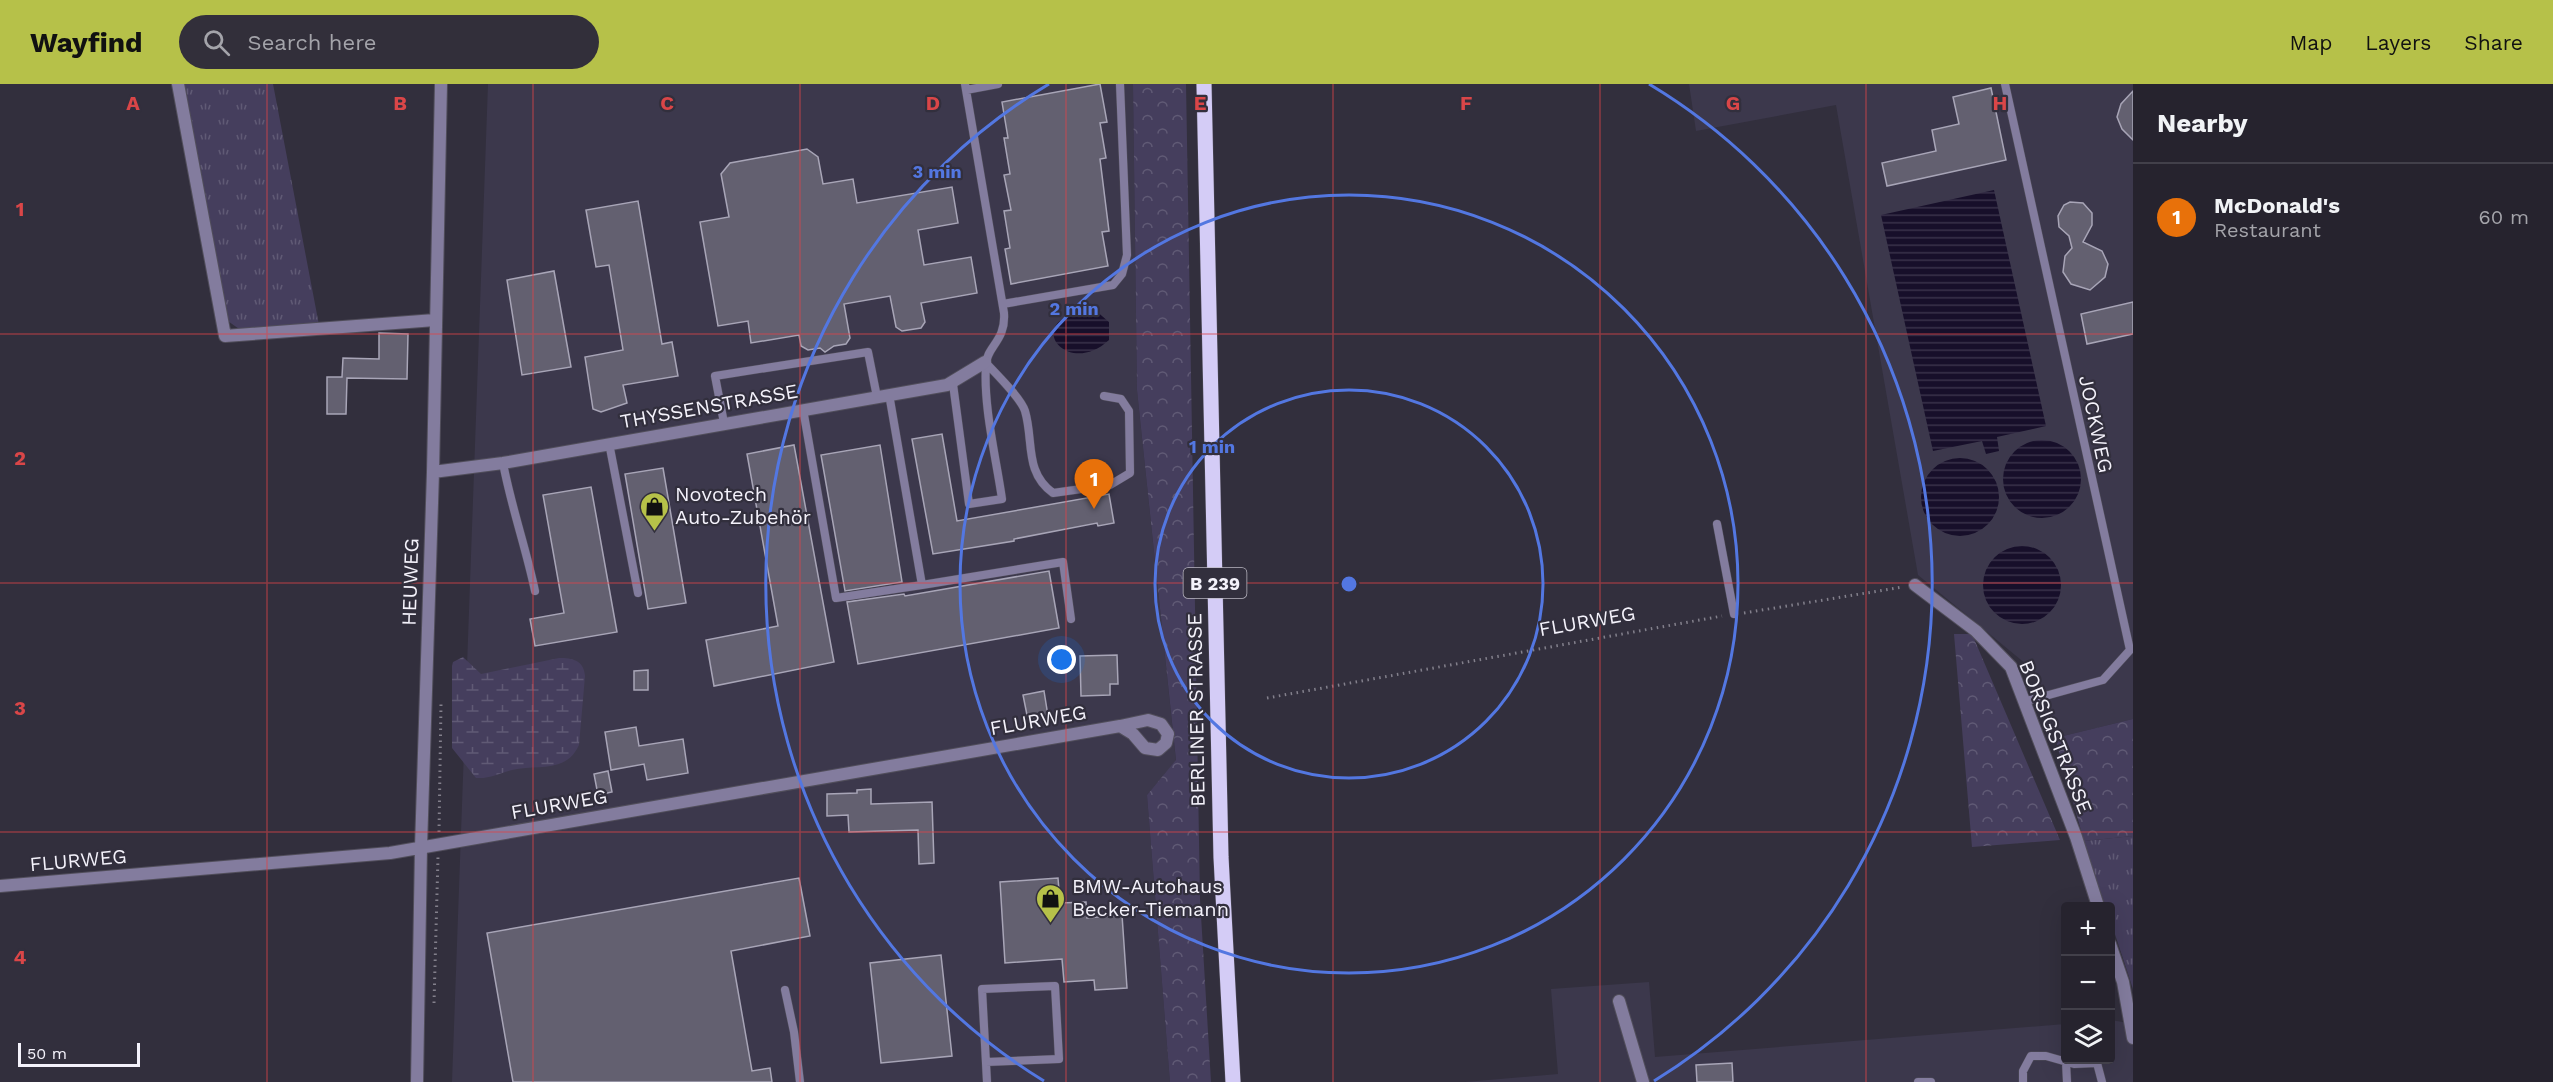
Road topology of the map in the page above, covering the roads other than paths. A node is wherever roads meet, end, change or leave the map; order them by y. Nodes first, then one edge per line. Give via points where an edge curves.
1 (178, 84) edge
2 (441, 84) edge
3 (998, 84) edge
4 (1120, 84) edge
5 (1204, 84) edge
6 (2006, 84) edge
7 (965, 87) edge
8 (1003, 304) junction
9 (435, 320) junction
10 (985, 362) junction
11 (953, 384) junction
12 (890, 394) junction
13 (876, 396) junction
14 (1104, 396) dead end
15 (803, 409) junction
16 (724, 423) junction
17 (609, 443) junction
18 (503, 463) junction
19 (434, 472) junction
20 (1717, 524) dead end
21 (922, 585) junction
22 (1915, 585) road end
23 (535, 591) dead end
24 (638, 593) dead end
25 (1734, 614) road end
26 (1071, 619) dead end
27 (2022, 702) junction
28 (1120, 726) dead end
29 (421, 847) junction
30 (0, 886) edge
31 (2097, 902) edge
32 (2114, 956) edge
33 (785, 990) dead end
34 (1619, 1001) dead end
35 (2133, 1038) edge
36 (2061, 1060) edge
37 (986, 1062) junction
38 (2066, 1064) edge
39 (2097, 1064) edge
40 (417, 1082) edge
41 (800, 1082) edge
42 (987, 1082) edge
43 (1233, 1082) edge
44 (1643, 1082) edge
45 (1917, 1082) edge
46 (1931, 1082) edge
47 (2023, 1082) edge
48 (2067, 1082) edge
49 (2102, 1082) edge

1 - 9 street via 225,336
2 - 9 street, HEUWEG
3 - 7 lane
4 - 8 lane via 1127,255 1122,274 1113,285
5 - 43 main road, BERLINER STRASSE / B 239 via 1221,857
6 - 27 lane, JOCKWEG via 2130,650 2103,680
7 - 8 lane
8 - 10 lane via 1005,328
9 - 19 street, HEUWEG
10 - 11 street, THYSSENSTRASSE
10 - 11 lane via 1002,499 969,504
10 - 14 lane via 1024,408 1035,472 1041,485 1053,493 1110,485 1130,473 1129,411 1121,399
11 - 12 street, THYSSENSTRASSE
12 - 13 street, THYSSENSTRASSE
12 - 21 lane
13 - 15 street, THYSSENSTRASSE
13 - 16 lane via 868,352 715,376
15 - 16 street, THYSSENSTRASSE
15 - 21 lane via 836,598
16 - 17 street, THYSSENSTRASSE
17 - 18 street, THYSSENSTRASSE
17 - 24 lane
18 - 19 street, THYSSENSTRASSE
18 - 23 lane
19 - 29 street, HEUWEG
20 - 25 lane
21 - 26 lane via 1063,562
22 - 27 street, BORSIGSTRASSE via 1976,630 2011,667
27 - 31 street, BORSIGSTRASSE via 2076,837
28 - 29 street, FLURWEG
29 - 30 street, FLURWEG via 390,853
29 - 40 street, HEUWEG
32 - 35 street
33 - 41 lane
34 - 44 street
36 - 47 lane via 2031,1056 2023,1071
37 - 37 lane via 982,990 1055,986 1059,1059
37 - 42 lane
38 - 48 lane
39 - 49 lane
45 - 46 lane

